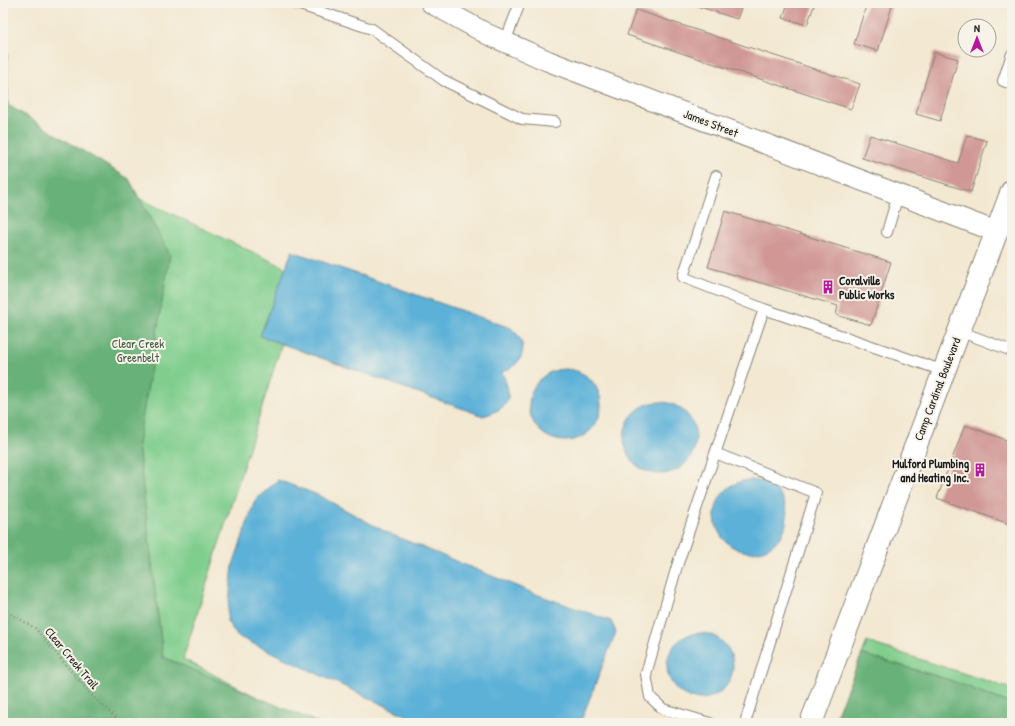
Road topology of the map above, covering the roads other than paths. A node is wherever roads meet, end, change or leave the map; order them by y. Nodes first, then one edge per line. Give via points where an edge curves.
1 (294, 3) edge
2 (430, 3) edge
3 (520, 3) edge
4 (505, 42) junction
5 (1012, 54) edge
6 (1012, 84) edge
7 (555, 122) dead end
8 (716, 176) dead end
9 (1012, 191) edge
10 (898, 195) junction
11 (887, 232) dead end
12 (997, 232) junction
13 (764, 309) junction
14 (959, 331) junction
15 (1012, 351) edge
16 (944, 371) junction
17 (715, 453) junction
18 (710, 723) edge
19 (745, 723) edge
20 (811, 723) edge

1 - 7 lane via 372,29 443,80 522,118
2 - 4 street, James Street
3 - 4 lane
4 - 10 street, James Street
5 - 6 lane via 1002,81
8 - 13 lane via 683,277
9 - 12 street, Camp Cardinal Boulevard
10 - 11 lane
10 - 12 street, James Street
12 - 14 street, Camp Cardinal Boulevard
13 - 16 lane
13 - 17 lane
14 - 15 lane
14 - 16 street, Camp Cardinal Boulevard
16 - 20 street, Camp Cardinal Boulevard
17 - 18 lane via 677,566 646,674 650,697 664,709
17 - 19 lane via 816,493

